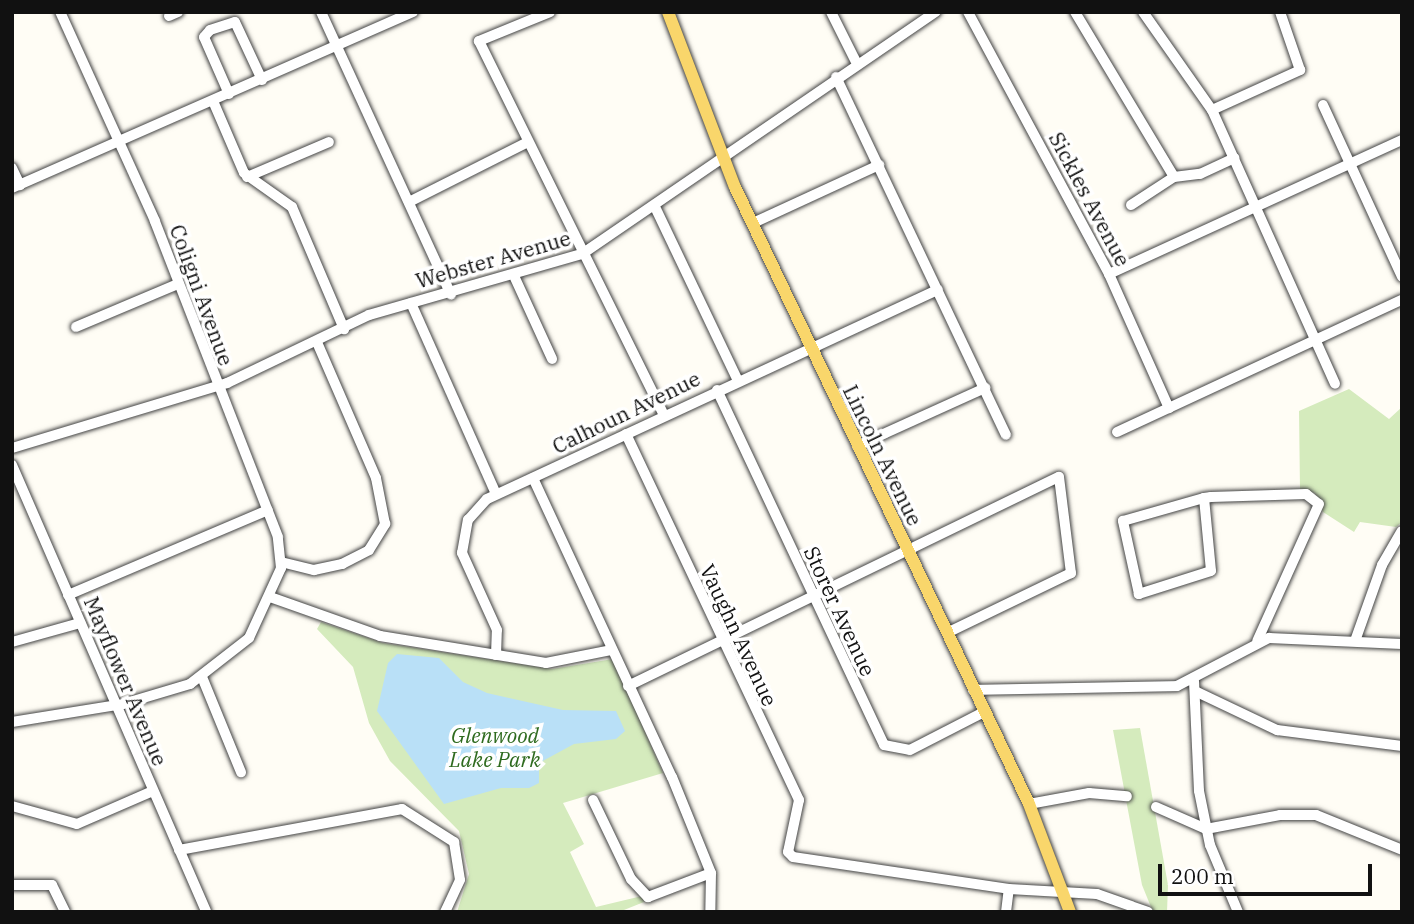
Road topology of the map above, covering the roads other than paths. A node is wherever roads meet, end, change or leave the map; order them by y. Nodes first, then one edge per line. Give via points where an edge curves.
1 (60, 12) edge
2 (321, 12) edge
3 (413, 12) edge
4 (550, 12) edge
5 (668, 12) edge
6 (831, 12) edge
7 (936, 12) edge
8 (968, 12) edge
9 (1075, 12) edge
10 (1143, 12) edge
11 (1280, 12) edge
12 (337, 51) junction
13 (857, 64) junction
14 (836, 77) junction
15 (262, 80) junction
16 (229, 94) junction
17 (213, 101) junction
18 (1323, 105) dead end
19 (1212, 110) junction
20 (1402, 140) edge
21 (120, 142) junction
22 (329, 142) dead end
23 (526, 143) junction
24 (727, 155) junction
25 (1235, 158) junction
26 (1349, 164) junction
27 (879, 165) junction
28 (12, 168) edge
29 (247, 177) junction
30 (1174, 177) junction
31 (16, 187) edge
32 (409, 202) junction
33 (1131, 205) dead end
34 (1255, 208) junction
35 (656, 209) junction
36 (753, 223) junction
37 (582, 254) junction
38 (1109, 274) junction
39 (1402, 277) edge
40 (514, 278) junction
41 (178, 284) junction
42 (938, 290) junction
43 (451, 295) junction
44 (1402, 300) edge
45 (411, 303) junction
46 (76, 327) dead end
47 (344, 329) junction
48 (1318, 340) junction
49 (317, 342) junction
50 (809, 346) junction
51 (552, 359) dead end
52 (737, 379) junction
53 (1335, 384) dead end
54 (215, 387) junction
55 (985, 388) junction
56 (717, 390) junction
57 (1169, 408) junction
58 (664, 415) junction
59 (1117, 432) dead end
60 (626, 434) junction
61 (1006, 435) dead end
62 (857, 446) junction
63 (12, 449) edge
64 (12, 465) edge
65 (533, 478) junction
66 (496, 494) junction
67 (1204, 498) junction
68 (268, 510) junction
69 (1402, 531) edge
70 (908, 552) junction
71 (281, 562) junction
72 (68, 595) junction
73 (270, 597) junction
74 (814, 597) junction
75 (80, 623) junction
76 (947, 633) junction
77 (1257, 641) junction
78 (1355, 641) junction
79 (12, 642) edge
80 (721, 643) junction
81 (1402, 644) edge
82 (611, 650) junction
83 (496, 655) junction
84 (202, 677) junction
85 (628, 686) junction
86 (1195, 687) junction
87 (974, 690) junction
88 (116, 705) junction
89 (984, 712) junction
90 (12, 722) edge
91 (1402, 746) edge
92 (241, 772) dead end
93 (153, 791) junction
94 (1127, 796) dead end
95 (593, 800) dead end
96 (1029, 804) junction
97 (12, 806) edge
98 (1156, 807) dead end
99 (1206, 829) junction
100 (179, 850) junction
101 (1402, 850) edge
102 (711, 873) junction
103 (12, 885) edge
104 (1009, 890) junction
105 (1061, 892) junction
106 (65, 912) edge
107 (206, 912) edge
108 (445, 912) edge
109 (711, 912) edge
110 (1006, 912) edge
111 (1070, 912) edge
112 (1147, 912) edge
113 (1238, 912) edge

1 - 21 street, Coligni Avenue
2 - 12 street
3 - 12 street
4 - 23 street via 479,41
5 - 24 main road, Lincoln Avenue
6 - 13 street
7 - 13 street, Webster Avenue
8 - 38 street, Sickles Avenue
9 - 30 street
10 - 19 street
11 - 19 street via 1300,70
12 - 15 street
12 - 32 street
13 - 14 street, Webster Avenue
14 - 24 street, Webster Avenue
14 - 27 street
15 - 16 street
15 - 16 street via 235,22 210,30 204,37
16 - 17 street
17 - 21 street
17 - 29 street
18 - 26 street
19 - 25 street
20 - 26 street
21 - 31 street
21 - 41 street, Coligni Avenue
22 - 29 street
23 - 32 street
23 - 37 street
24 - 35 street, Webster Avenue
24 - 36 main road, Lincoln Avenue
25 - 30 street via 1200,174
25 - 34 street
26 - 34 street
26 - 39 street
27 - 36 street
27 - 42 street
28 - 31 street
29 - 47 street via 292,207
30 - 33 street
32 - 43 street
34 - 38 street
34 - 48 street
35 - 37 street, Webster Avenue
35 - 52 street
36 - 50 main road, Lincoln Avenue
37 - 40 street, Webster Avenue
37 - 58 street
38 - 57 street, Sickles Avenue
40 - 43 street, Webster Avenue
40 - 51 street
41 - 46 street
41 - 54 street, Coligni Avenue
42 - 50 street, Calhoun Avenue
42 - 55 street
43 - 45 street, Webster Avenue
44 - 48 street
45 - 47 street, Webster Avenue
45 - 66 street
47 - 49 street, Webster Avenue
48 - 53 street
48 - 57 street
49 - 54 street, Webster Avenue
49 - 71 street via 376,478 385,524 369,550 342,564 314,570
50 - 52 street, Calhoun Avenue
50 - 62 main road, Lincoln Avenue
52 - 56 street, Calhoun Avenue
54 - 63 street, Webster Avenue
54 - 68 street, Coligni Avenue
55 - 61 street
55 - 62 street
56 - 58 street, Calhoun Avenue
56 - 74 street, Storer Avenue
57 - 59 street
58 - 60 street, Calhoun Avenue
60 - 65 street, Calhoun Avenue
60 - 80 street, Vaughn Avenue
62 - 70 main road, Lincoln Avenue
64 - 72 street, Mayflower Avenue
65 - 66 street, Calhoun Avenue
65 - 82 street
66 - 83 street, Calhoun Avenue via 468,520 462,553 497,630
67 - 67 street via 1123,521 1139,594 1211,570
67 - 77 street via 1297,494 1314,496 1319,508
68 - 71 street, Coligni Avenue
68 - 72 street
69 - 78 street via 1382,565
70 - 74 street
70 - 76 main road, Lincoln Avenue
70 - 76 street via 1059,477 1075,562 1068,577
71 - 73 street
72 - 75 street, Mayflower Avenue
73 - 83 street via 380,636
73 - 84 street via 240,649
74 - 80 street
74 - 89 street, Storer Avenue via 888,750 910,750
75 - 79 street
75 - 88 street, Mayflower Avenue
76 - 87 main road, Lincoln Avenue
77 - 78 street
77 - 86 street
78 - 81 street
80 - 85 street
80 - 104 street, Vaughn Avenue via 799,800 788,852
82 - 83 street via 558,663
82 - 85 street
84 - 88 street
84 - 92 street
85 - 102 street
86 - 87 street
86 - 91 street via 1277,730
86 - 99 street via 1195,768
87 - 89 main road, Lincoln Avenue
88 - 90 street
88 - 93 street, Mayflower Avenue
89 - 96 main road, Lincoln Avenue
93 - 97 street via 77,824
93 - 100 street, Mayflower Avenue
94 - 96 street via 1089,793
95 - 102 street via 648,897
96 - 105 main road, Lincoln Avenue
98 - 99 street
99 - 101 street via 1280,815 1316,815
99 - 113 street
100 - 107 street, Mayflower Avenue
100 - 108 street via 398,809 454,842 460,880
102 - 109 street
103 - 106 street via 39,881 52,885
104 - 105 street
104 - 110 street
105 - 111 main road, Lincoln Avenue
105 - 112 street via 1097,894

